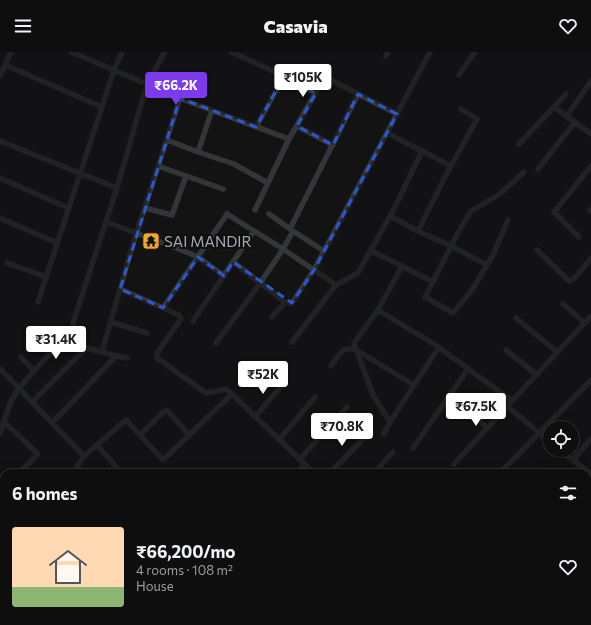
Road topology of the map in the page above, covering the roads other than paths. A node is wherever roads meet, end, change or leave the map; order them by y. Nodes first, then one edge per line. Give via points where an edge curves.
1 (11, 52) edge
2 (71, 52) edge
3 (122, 52) edge
4 (165, 52) edge
5 (231, 52) edge
6 (430, 52) edge
7 (475, 52) edge
8 (5, 65) junction
9 (114, 70) junction
10 (459, 75) dead end
11 (0, 76) edge
12 (284, 76) junction
13 (591, 81) edge
14 (147, 84) junction
15 (316, 93) junction
16 (358, 94) junction
17 (566, 94) dead end
18 (180, 98) junction
19 (102, 107) junction
20 (554, 107) junction
21 (461, 109) dead end
22 (212, 110) junction
23 (397, 114) junction
24 (567, 116) junction
25 (575, 122) junction
26 (297, 126) junction
27 (256, 127) junction
28 (387, 133) junction
29 (591, 134) edge
30 (289, 138) junction
31 (167, 140) junction
32 (0, 141) edge
33 (519, 144) dead end
34 (332, 145) junction
35 (422, 151) junction
36 (198, 152) junction
37 (158, 166) junction
38 (451, 166) junction
39 (591, 166) edge
40 (538, 169) dead end
41 (524, 172) dead end
42 (80, 173) junction
43 (186, 176) junction
44 (0, 178) edge
45 (268, 182) junction
46 (117, 188) junction
47 (223, 189) dead end
48 (68, 208) junction
49 (145, 208) junction
50 (255, 210) dead end
51 (269, 214) dead end
52 (390, 216) junction
53 (0, 218) edge
54 (508, 220) dead end
55 (106, 222) junction
56 (292, 230) junction
57 (254, 231) junction
58 (418, 231) junction
59 (137, 234) junction
60 (579, 237) dead end
61 (57, 243) junction
62 (451, 246) junction
63 (283, 249) junction
64 (537, 250) dead end
65 (324, 251) junction
66 (372, 251) junction
67 (198, 257) junction
68 (591, 258) edge
69 (233, 262) junction
70 (7, 263) dead end
71 (487, 265) junction
72 (402, 266) junction
73 (314, 270) junction
74 (224, 276) junction
75 (46, 277) junction
76 (261, 282) junction
77 (433, 282) junction
78 (336, 285) junction
79 (120, 289) junction
80 (38, 302) dead end
81 (285, 302) junction
82 (563, 304) dead end
83 (163, 308) junction
84 (378, 310) junction
85 (591, 316) edge
86 (272, 317) dead end
87 (516, 318) dead end
88 (193, 321) dead end
89 (111, 322) junction
90 (584, 323) junction
91 (35, 328) dead end
92 (147, 333) dead end
93 (292, 342) dead end
94 (216, 344) dead end
95 (439, 347) junction
96 (86, 348) junction
97 (356, 350) junction
98 (506, 350) dead end
99 (102, 352) junction
100 (557, 352) junction
101 (116, 356) junction
102 (20, 357) dead end
103 (127, 358) dead end
104 (331, 366) dead end
105 (468, 369) junction
106 (0, 370) edge
107 (34, 371) junction
108 (537, 375) junction
109 (591, 380) edge
110 (283, 384) dead end
111 (414, 385) junction
112 (19, 388) junction
113 (232, 394) junction
114 (315, 397) dead end
115 (512, 401) junction
116 (32, 402) junction
117 (507, 406) junction
118 (347, 407) dead end
119 (466, 409) dead end
120 (256, 417) junction
121 (390, 422) junction
122 (52, 423) junction
123 (2, 425) edge
124 (488, 428) junction
125 (0, 433) edge
126 (538, 433) junction
127 (368, 434) dead end
128 (384, 434) dead end
129 (140, 435) junction
130 (189, 435) junction
131 (543, 437) edge
132 (591, 439) edge
133 (279, 440) junction
134 (97, 445) junction
135 (413, 448) dead end
136 (393, 452) dead end
137 (84, 456) junction
138 (569, 457) edge
139 (573, 460) junction
140 (302, 462) junction
141 (454, 464) dead end
142 (117, 468) dead end
143 (24, 469) edge
144 (78, 469) edge
145 (298, 469) edge
146 (310, 469) edge
147 (334, 469) edge
148 (378, 469) edge
149 (504, 469) edge
150 (585, 469) edge

1 - 8 street
2 - 9 street
3 - 9 street
4 - 14 street
5 - 12 street
6 - 23 street
7 - 10 street
8 - 11 street
8 - 19 street
9 - 14 street
9 - 19 street
12 - 15 street
12 - 27 street
13 - 24 street
14 - 18 street
14 - 46 street
15 - 16 street via 325,77
15 - 26 street
16 - 23 street
16 - 34 street
17 - 20 street
18 - 22 street
18 - 31 street
19 - 42 street
20 - 24 street
20 - 33 street
21 - 38 street via 477,119
22 - 27 street
22 - 36 street
23 - 28 street
24 - 25 street
25 - 29 street
25 - 40 street
26 - 30 street
26 - 34 street
27 - 30 street
28 - 35 street
28 - 65 street
30 - 45 street
31 - 36 street
31 - 37 street
32 - 42 street
34 - 56 street
35 - 38 street
35 - 52 street
36 - 45 street via 234,164
37 - 43 street
37 - 49 street
38 - 58 street
39 - 60 street via 554,212
41 - 62 street via 500,194 471,211
42 - 46 street
42 - 48 street
43 - 47 street
43 - 49 street via 172,214
44 - 48 street
45 - 50 street
46 - 55 street
48 - 61 street
49 - 59 street
51 - 56 street
52 - 58 street
52 - 66 street
53 - 61 street
54 - 71 street
55 - 59 street
55 - 96 street via 73,323 74,331
56 - 63 street
56 - 65 street
57 - 63 street
57 - 67 street via 227,214
57 - 69 street
58 - 62 street
59 - 67 street
59 - 79 street
61 - 75 street
62 - 71 street
62 - 77 street
63 - 73 street
63 - 76 street
64 - 68 street via 569,281 574,279
65 - 73 street
66 - 72 street
66 - 78 street via 358,273
67 - 74 street
67 - 83 street
69 - 74 street
69 - 76 street
70 - 75 street
71 - 77 street via 472,290 453,313 425,297
72 - 77 street
72 - 84 street
73 - 78 street
73 - 81 street via 292,303
74 - 88 street
75 - 80 street
76 - 81 street
76 - 94 street
78 - 93 street
79 - 83 street
79 - 89 street
81 - 86 street
82 - 90 street
83 - 113 street via 179,315 181,320 157,353 157,358 206,393 226,389
84 - 95 street
84 - 97 street via 354,343
85 - 90 street
87 - 100 street
89 - 92 street
89 - 99 street
90 - 100 street
91 - 107 street via 51,347 52,352
95 - 105 street
95 - 111 street
96 - 99 street
96 - 116 street
97 - 104 street via 343,350
97 - 111 street
97 - 121 street via 373,395
98 - 108 street
99 - 101 street
100 - 108 street
101 - 103 street
101 - 122 street
102 - 107 street
105 - 115 street
105 - 135 street
106 - 112 street
107 - 112 street
108 - 115 street
109 - 126 street
110 - 120 street
111 - 121 street
112 - 116 street
112 - 123 street
113 - 120 street
113 - 130 street
114 - 133 street
115 - 117 street
116 - 122 street
117 - 124 street
117 - 126 street
118 - 140 street
119 - 124 street
120 - 133 street
121 - 128 street
122 - 137 street
123 - 125 street
123 - 143 street via 37,453 38,455
124 - 141 street
126 - 131 street
126 - 149 street
127 - 147 street
129 - 130 street via 163,460
129 - 130 street via 167,410
129 - 134 street via 126,420
132 - 139 street
133 - 140 street
134 - 137 street
134 - 142 street
136 - 148 street
137 - 144 street
138 - 139 street
139 - 150 street
140 - 145 street
140 - 146 street

